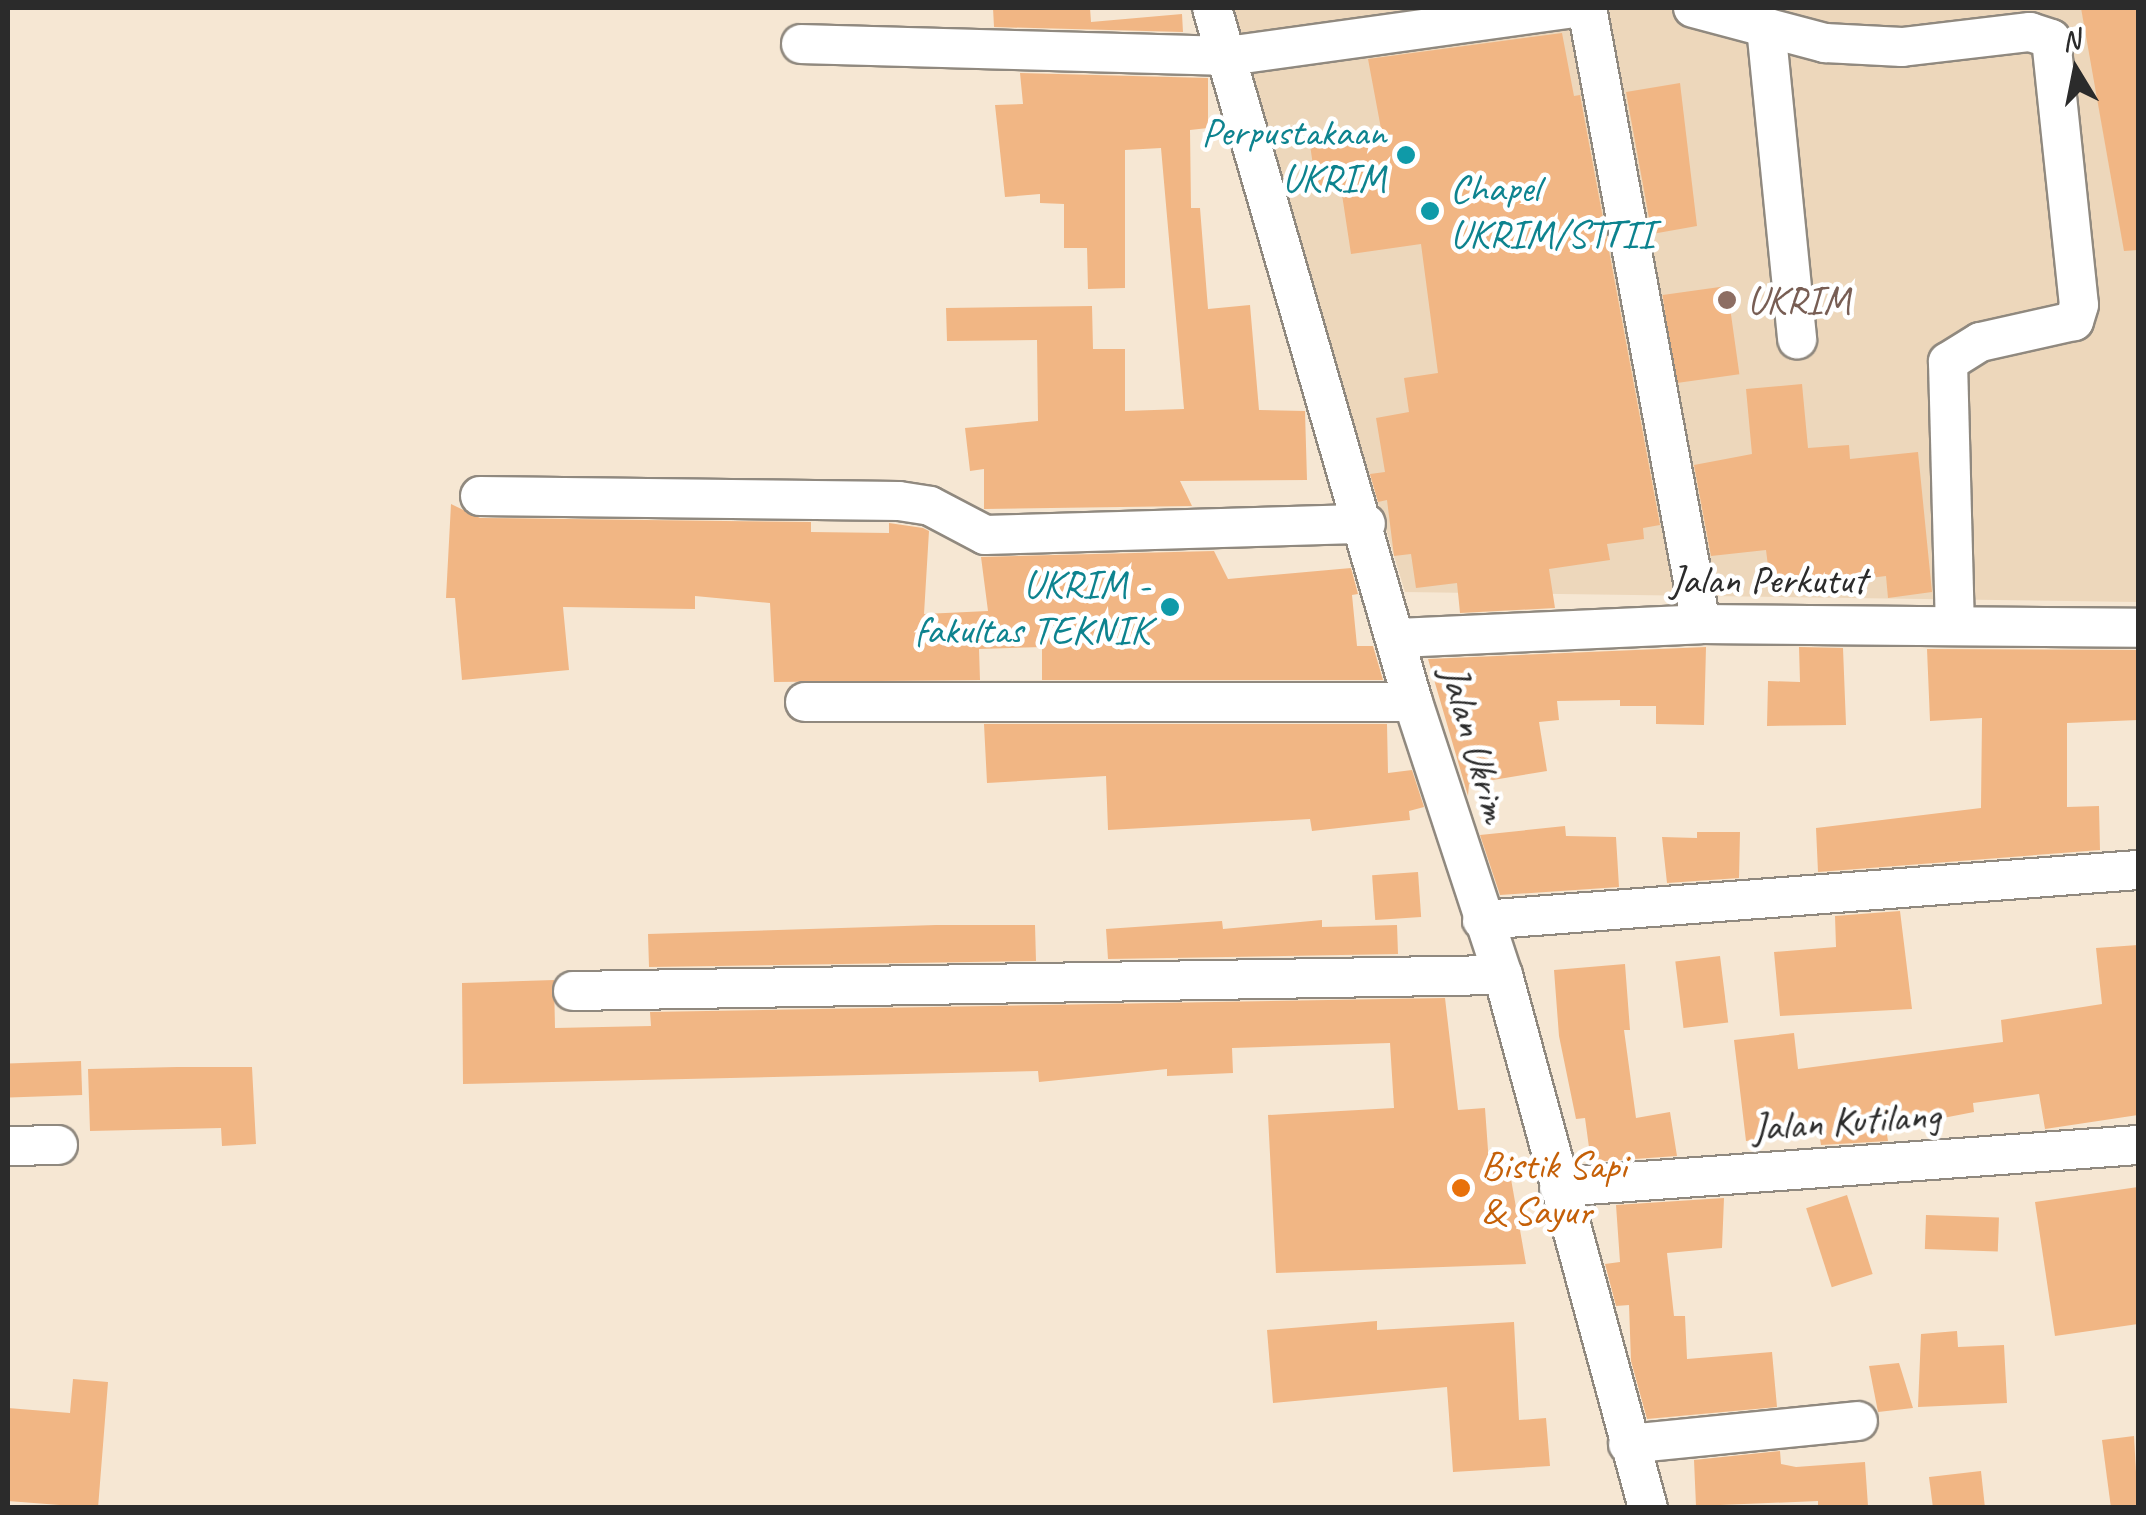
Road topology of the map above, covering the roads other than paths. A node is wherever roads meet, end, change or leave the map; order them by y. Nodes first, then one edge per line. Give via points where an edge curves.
1 (1212, 8) edge
2 (1576, 8) edge
3 (1587, 8) edge
4 (1693, 8) edge
5 (1766, 27) junction
6 (802, 44) dead end
7 (1228, 56) junction
8 (1797, 339) dead end
9 (480, 496) dead end
10 (1366, 524) junction
11 (1702, 624) junction
12 (1955, 624) junction
13 (2138, 628) edge
14 (1398, 638) junction
15 (805, 702) dead end
16 (1413, 702) junction
17 (2138, 870) edge
18 (1482, 920) junction
19 (1503, 975) junction
20 (573, 990) dead end
21 (2138, 1144) edge
22 (8, 1146) edge
23 (58, 1146) dead end
24 (1559, 1188) junction
25 (1858, 1420) dead end
26 (1628, 1444) junction
27 (1648, 1508) edge

1 - 7 street, Jalan Ukrim
2 - 7 street
3 - 11 street
4 - 5 street
5 - 8 street
5 - 12 street via 1861,46 2030,32 2051,40 2079,305 2074,321 1980,342 1948,362
6 - 7 street
7 - 10 street, Jalan Ukrim
9 - 10 street via 899,500 930,506 985,535
10 - 14 street, Jalan Ukrim
11 - 12 street, Jalan Perkutut
11 - 14 street, Jalan Perkutut
12 - 13 street, Jalan Perkutut
14 - 16 street, Jalan Ukrim
15 - 16 street
16 - 18 street, Jalan Ukrim
17 - 18 street
18 - 19 street, Jalan Ukrim
19 - 20 street
19 - 24 street, Jalan Ukrim
21 - 24 street, Jalan Kutilang
22 - 23 street
24 - 26 street, Jalan Ukrim
25 - 26 street
26 - 27 street, Jalan Ukrim

